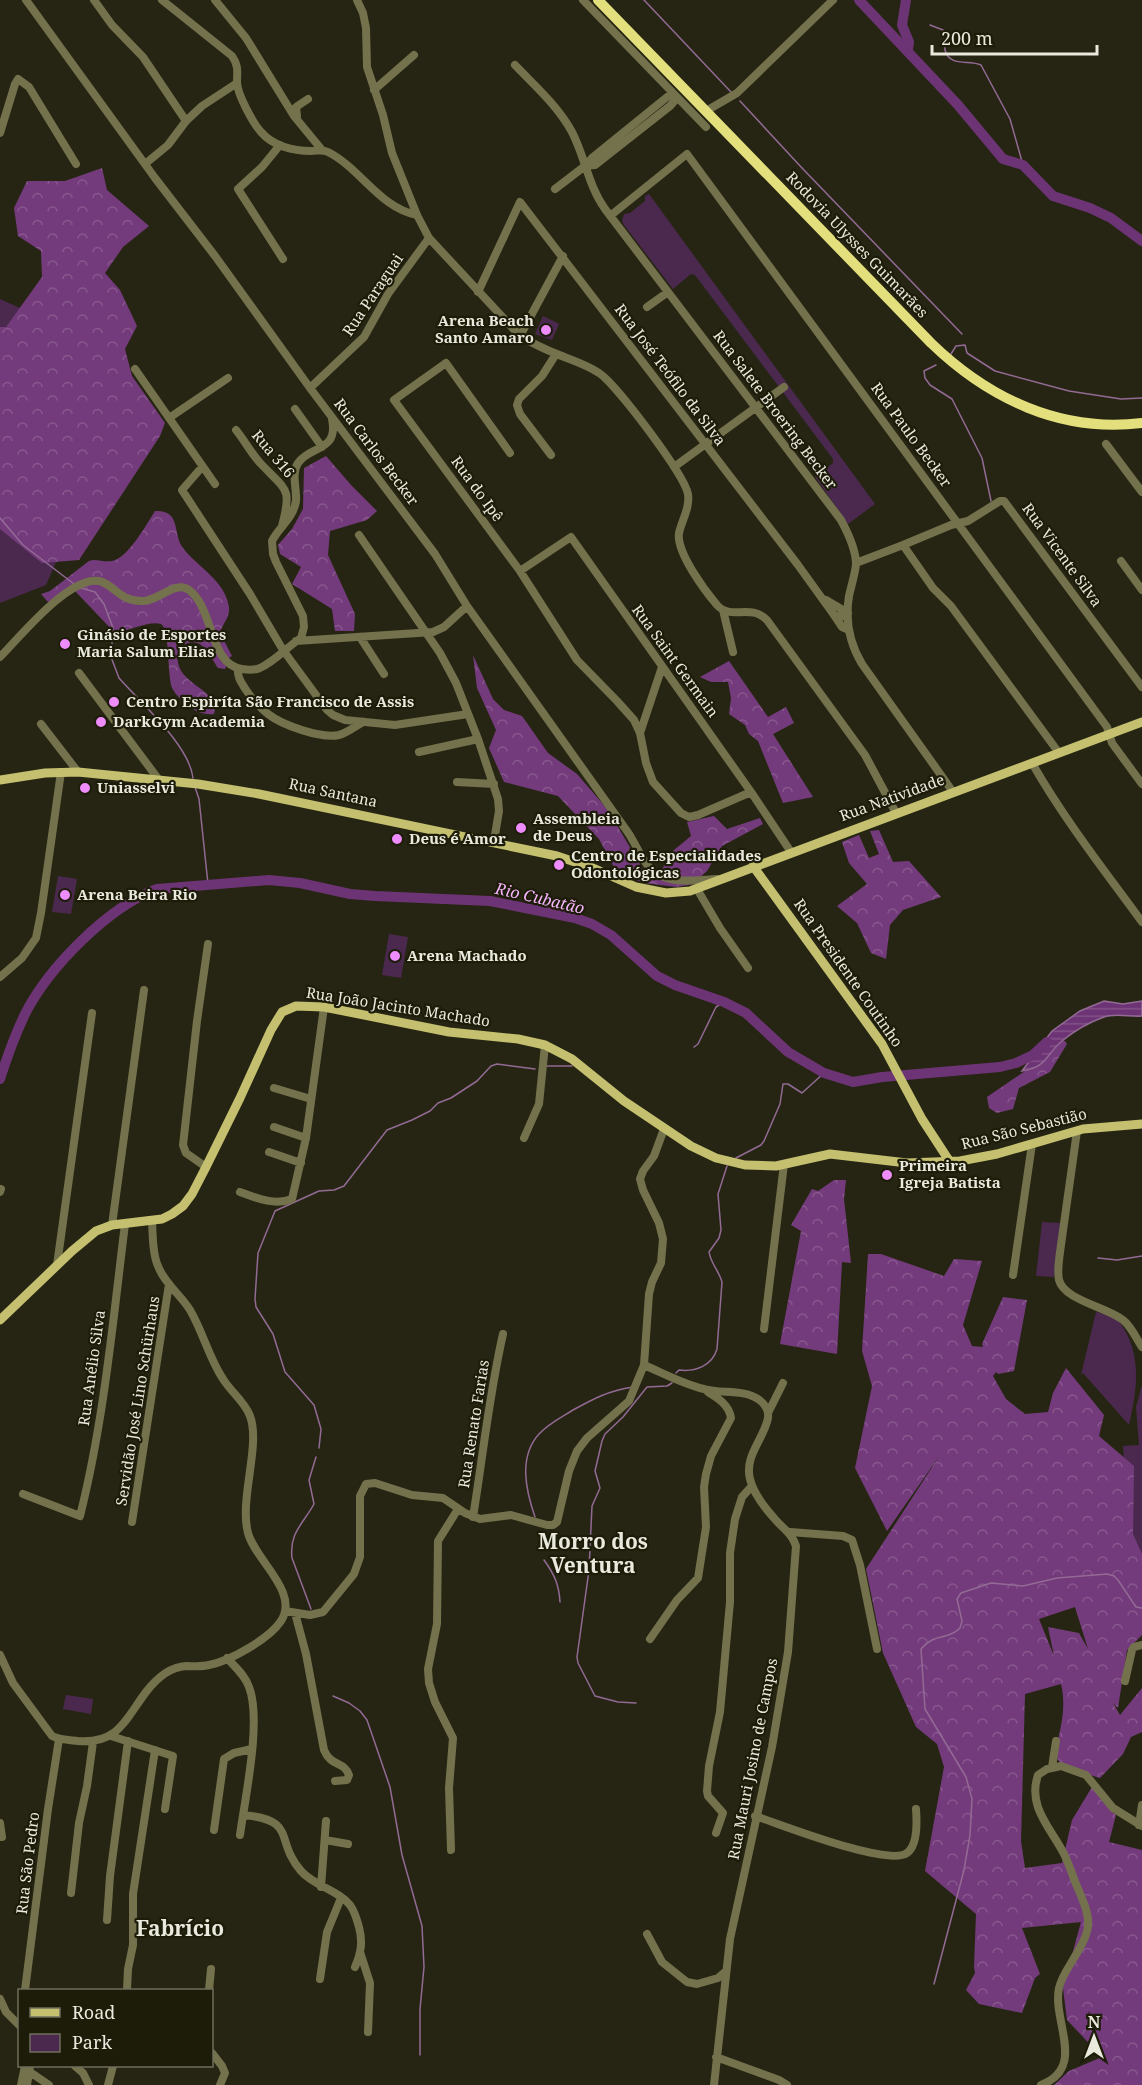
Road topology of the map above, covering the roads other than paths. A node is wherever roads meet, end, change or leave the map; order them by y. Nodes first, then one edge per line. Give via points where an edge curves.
1 (26, 0) edge
2 (94, 0) edge
3 (162, 0) edge
4 (215, 0) edge
5 (357, 0) edge
6 (583, 0) edge
7 (589, 0) edge
8 (598, 0) edge
9 (603, 0) edge
10 (833, 0) edge
11 (612, 14) junction
12 (414, 55) dead end
13 (515, 65) dead end
14 (662, 82) junction
15 (237, 83) junction
16 (374, 90) junction
17 (674, 95) junction
18 (308, 99) dead end
19 (663, 100) junction
20 (670, 106) junction
21 (688, 109) junction
22 (706, 111) junction
23 (298, 120) junction
24 (186, 121) junction
25 (706, 127) dead end
26 (0, 133) edge
27 (280, 146) junction
28 (322, 150) junction
29 (76, 164) dead end
30 (145, 164) junction
31 (585, 166) junction
32 (555, 189) dead end
33 (417, 215) junction
34 (610, 216) junction
35 (429, 238) junction
36 (563, 256) junction
37 (283, 259) dead end
38 (478, 291) junction
39 (668, 292) junction
40 (647, 307) dead end
41 (520, 336) junction
42 (556, 354) junction
43 (135, 369) dead end
44 (228, 378) dead end
45 (784, 387) dead end
46 (310, 388) junction
47 (756, 407) junction
48 (295, 409) dead end
49 (332, 417) junction
50 (169, 418) junction
51 (1142, 423) edge
52 (236, 430) dead end
53 (706, 444) junction
54 (1106, 444) dead end
55 (321, 447) junction
56 (510, 453) dead end
57 (551, 455) dead end
58 (202, 467) junction
59 (674, 467) junction
60 (215, 484) dead end
61 (1142, 492) edge
62 (958, 523) junction
63 (281, 531) junction
64 (359, 535) dead end
65 (903, 545) junction
66 (1120, 561) dead end
67 (856, 563) junction
68 (520, 571) junction
69 (1142, 590) edge
70 (849, 597) junction
71 (822, 598) junction
72 (831, 604) junction
73 (467, 606) junction
74 (723, 610) junction
75 (848, 613) junction
76 (834, 615) junction
77 (849, 630) junction
78 (425, 632) junction
79 (360, 637) junction
80 (296, 641) junction
81 (283, 650) junction
82 (733, 652) dead end
83 (0, 657) edge
84 (662, 667) junction
85 (238, 669) junction
86 (79, 673) dead end
87 (384, 674) dead end
88 (1142, 687) edge
89 (468, 714) junction
90 (365, 721) junction
91 (1142, 722) edge
92 (41, 724) dead end
93 (640, 733) junction
94 (1109, 734) junction
95 (478, 739) junction
96 (418, 752) dead end
97 (1059, 753) junction
98 (1032, 763) junction
99 (61, 772) junction
100 (78, 772) junction
101 (0, 780) edge
102 (159, 780) junction
103 (457, 782) dead end
104 (494, 784) junction
105 (1142, 784) edge
106 (751, 792) junction
107 (953, 792) junction
108 (896, 813) junction
109 (494, 841) junction
110 (791, 852) junction
111 (753, 866) junction
112 (721, 879) junction
113 (697, 889) junction
114 (652, 891) joint
115 (1142, 922) edge
116 (208, 944) dead end
117 (748, 968) dead end
118 (0, 977) edge
119 (144, 990) dead end
120 (324, 1007) junction
121 (92, 1013) dead end
122 (544, 1045) junction
123 (274, 1088) dead end
124 (311, 1099) junction
125 (1142, 1124) edge
126 (274, 1127) dead end
127 (664, 1129) junction
128 (1077, 1131) junction
129 (306, 1138) junction
130 (524, 1138) dead end
131 (1032, 1144) junction
132 (269, 1152) dead end
133 (950, 1162) junction
134 (301, 1163) junction
135 (784, 1164) junction
136 (206, 1167) junction
137 (240, 1192) dead end
138 (152, 1222) junction
139 (125, 1224) junction
140 (112, 1225) junction
141 (57, 1265) junction
142 (1013, 1275) dead end
143 (170, 1284) junction
144 (0, 1320) edge
145 (764, 1329) dead end
146 (503, 1334) dead end
147 (1142, 1347) edge
148 (644, 1365) junction
149 (783, 1383) dead end
150 (704, 1389) junction
151 (768, 1413) junction
152 (752, 1486) junction
153 (23, 1494) dead end
154 (458, 1509) junction
155 (473, 1517) junction
156 (132, 1522) dead end
157 (790, 1533) junction
158 (285, 1611) junction
159 (295, 1613) junction
160 (650, 1639) dead end
161 (1142, 1645) edge
162 (877, 1649) dead end
163 (0, 1655) edge
164 (227, 1658) junction
165 (1125, 1681) dead end
166 (111, 1736) junction
167 (59, 1739) junction
168 (128, 1741) junction
169 (1056, 1741) dead end
170 (93, 1742) junction
171 (252, 1749) junction
172 (155, 1750) junction
173 (1052, 1767) junction
174 (335, 1781) dead end
175 (1142, 1805) edge
176 (165, 1809) dead end
177 (916, 1809) dead end
178 (243, 1815) junction
179 (755, 1816) junction
180 (326, 1821) dead end
181 (0, 1823) edge
182 (1141, 1825) edge
183 (214, 1830) dead end
184 (716, 1833) dead end
185 (240, 1835) dead end
186 (2, 1837) dead end
187 (325, 1840) junction
188 (348, 1844) dead end
189 (451, 1850) dead end
190 (321, 1887) junction
191 (71, 1893) dead end
192 (341, 1898) junction
193 (107, 1920) dead end
194 (647, 1934) dead end
195 (360, 1952) junction
196 (354, 1967) dead end
197 (211, 1969) dead end
198 (726, 1971) junction
199 (320, 1979) dead end
200 (25, 1989) edge
201 (127, 1989) edge
202 (209, 1989) edge
203 (0, 1999) edge
204 (18, 2022) edge
205 (368, 2032) dead end
206 (213, 2054) edge
207 (716, 2057) junction
208 (76, 2067) edge
209 (113, 2067) edge
210 (28, 2068) edge
211 (21, 2085) edge
212 (27, 2085) edge
213 (48, 2085) edge
214 (89, 2085) edge
215 (108, 2085) edge
216 (220, 2085) edge
217 (714, 2085) edge
218 (787, 2085) edge
219 (1041, 2085) edge

1 - 30 street, Rua Carlos Becker
2 - 24 street via 143,57
3 - 15 street via 230,54 237,66
4 - 23 street via 256,52
5 - 16 street via 365,20 366,60
6 - 14 street
7 - 11 highway
8 - 11 highway, Rodovia Ulysses Guimarães
9 - 11 highway
10 - 22 street via 737,93
11 - 22 highway, Rodovia Ulysses Guimarães
12 - 16 street
13 - 31 street, Rua Salete Broering Becker via 563,118
14 - 17 street
14 - 19 street
15 - 24 street
15 - 27 street via 256,125
16 - 33 street via 391,149
17 - 19 street
17 - 20 street
17 - 21 street
18 - 23 street via 296,107
19 - 31 street
20 - 21 street
20 - 31 street via 595,165
21 - 25 street
22 - 51 highway, Rodovia Ulysses Guimarães via 931,343 975,381 1017,405 1058,418 1108,425
23 - 28 street
24 - 30 street via 168,145
26 - 29 street via 18,80 29,87
27 - 28 street
27 - 37 street via 238,189
28 - 33 street via 341,160 369,188
30 - 46 street, Rua Carlos Becker
31 - 32 street
31 - 34 street, Rua Salete Broering Becker via 594,192
33 - 35 street
34 - 39 street, Rua Salete Broering Becker
34 - 62 street, Rua Paulo Becker via 687,154
35 - 38 street
35 - 46 street, Rua Paraguai via 388,294 367,333
36 - 38 street, Rua José Teófilo da Silva via 520,202
36 - 41 street
36 - 53 street, Rua José Teófilo da Silva
38 - 41 street
39 - 40 street
39 - 47 street, Rua Salete Broering Becker
41 - 42 street
42 - 57 street via 517,405
42 - 59 street via 604,376
43 - 50 street
44 - 50 street
45 - 47 street
46 - 49 street, Rua Carlos Becker
47 - 53 street
47 - 67 street, Rua Salete Broering Becker via 841,520
48 - 55 street
49 - 55 street via 332,436
49 - 73 street, Rua Carlos Becker via 435,554
50 - 58 street
52 - 63 street, Rua 316 via 286,491
53 - 59 street
53 - 71 street, Rua José Teófilo da Silva
54 - 61 street
55 - 63 street via 297,465 295,507
56 - 68 street, Rua do Ipê via 446,363 394,400
58 - 60 street
58 - 81 street via 182,490
59 - 74 street via 685,484 688,498 678,539 680,547
62 - 65 street, Rua Vicente Silva
62 - 88 street, Rua Vicente Silva via 1004,501
62 - 94 street, Rua Paulo Becker
63 - 80 street via 272,541 273,554 304,622 302,635
64 - 78 street
65 - 67 street, Rua Vicente Silva
65 - 97 street
66 - 69 street
67 - 70 street, Rua Salete Broering Becker
68 - 84 street, Rua Saint Germain via 571,537
68 - 93 street, Rua do Ipê via 578,660 634,720
70 - 72 street
70 - 75 street, Rua Salete Broering Becker
71 - 72 street
71 - 76 street, Rua José Teófilo da Silva
72 - 75 street
73 - 78 street via 444,627
73 - 112 street, Rua Carlos Becker via 649,867 672,879
74 - 82 street
74 - 108 street via 753,612 766,620 865,756
75 - 76 street
75 - 77 street, Rua Salete Broering Becker
76 - 77 street, Rua José Teófilo da Silva
77 - 107 street, Rua Salete Broering Becker via 862,664
78 - 79 street
78 - 89 street via 451,672
79 - 80 street
79 - 87 street
80 - 81 street
81 - 85 street via 260,668
81 - 90 street via 327,710 339,718
83 - 85 street via 52,604 73,588 93,581 104,583 126,599 144,601 174,588 188,589 203,607 226,660
84 - 93 street
84 - 106 street, Rua Saint Germain
85 - 90 street via 238,678 254,701 279,722 333,736
86 - 102 street
89 - 90 street via 400,725
89 - 95 street
91 - 94 main road, Rua Natividade
92 - 100 street
93 - 106 street via 651,780 685,816 698,815
94 - 97 main road, Rua Natividade
94 - 105 street, Rua Paulo Becker
95 - 96 street
95 - 104 street
97 - 98 main road, Rua Natividade
98 - 107 main road, Rua Natividade
98 - 115 street
99 - 100 main road, Rua Santana
99 - 101 main road, Rua Santana
99 - 118 street via 36,938 22,958
100 - 102 main road, Rua Santana
102 - 109 main road, Rua Santana via 259,794
103 - 104 street
104 - 109 street via 499,807
106 - 110 street, Rua Saint Germain
107 - 108 main road, Rua Natividade
108 - 110 main road, Rua Natividade
109 - 114 main road, Rua Santana via 575,861
110 - 111 main road, Rua Natividade
111 - 112 main road, Rua Natividade
111 - 133 main road, Rua Presidente Coutinho via 887,1052
112 - 113 main road, Rua Natividade
113 - 114 main road, Rua Natividade via 679,893
113 - 117 street
116 - 136 street via 183,1145 186,1154
119 - 140 street
120 - 122 main road, Rua João Jacinto Machado via 437,1030
120 - 124 street
120 - 136 main road, Rua João Jacinto Machado via 296,1006 279,1016
121 - 141 street
122 - 127 main road, Rua João Jacinto Machado via 572,1059
122 - 130 street via 538,1104
123 - 124 street
124 - 129 street
125 - 128 main road, Rua São Sebastião
126 - 129 street
127 - 135 main road, Rua João Jacinto Machado via 700,1151 725,1160 756,1166
127 - 148 street via 640,1179 663,1239 661,1263 650,1289
128 - 131 main road, Rua São Sebastião
128 - 147 street via 1059,1282 1070,1294 1124,1321
129 - 134 street
131 - 133 main road, Rua São Sebastião
131 - 142 street
132 - 134 street
133 - 135 main road, Rua João Jacinto Machado via 896,1162 830,1154
134 - 137 street via 290,1201 262,1200
135 - 145 street
136 - 138 main road, Rua João Jacinto Machado via 183,1206
138 - 139 main road, Rua João Jacinto Machado
138 - 143 street via 156,1262
139 - 140 main road, Rua João Jacinto Machado
139 - 153 street, Rua Anélio Silva via 111,1344 80,1516
140 - 141 main road, Rua João Jacinto Machado via 93,1234
141 - 144 main road, Rua João Jacinto Machado
143 - 156 street, Servidão José Lino Schürhaus
143 - 158 street via 192,1314 222,1378 250,1416 253,1433 247,1529 256,1552 282,1588
146 - 155 street, Rua Renato Farias
148 - 150 street
148 - 155 street via 629,1401 587,1438 575,1455 556,1523 544,1525 511,1515
149 - 151 street
150 - 151 street via 755,1397
150 - 160 street via 722,1402 731,1418 706,1474 706,1527 700,1571
151 - 152 street via 749,1466
152 - 157 street
152 - 184 street via 742,1497 730,1553 730,1602 720,1712 707,1791 723,1813
154 - 155 street
154 - 159 street via 443,1498 366,1484 360,1496 357,1570 323,1612
154 - 189 street via 437,1543 437,1624 428,1669 435,1702 453,1738 449,1788
157 - 162 street via 843,1536 853,1542
157 - 179 street, Rua Mauri Josino de Campos via 797,1555 788,1652 772,1747
158 - 159 street
158 - 164 street via 281,1621 261,1640
159 - 174 street via 324,1750 329,1761 349,1775 344,1781
161 - 165 street via 1132,1650
163 - 167 street via 13,1683 47,1731
164 - 166 street via 210,1665 177,1667 163,1674
164 - 171 street via 245,1678 251,1692
166 - 168 street
166 - 170 street
167 - 170 street
167 - 200 street, Rua São Pedro
168 - 172 street
168 - 193 street
169 - 173 street
170 - 191 street
171 - 178 street
171 - 183 street via 224,1759
172 - 176 street via 173,1756
172 - 201 street via 134,1894
173 - 182 street via 1068,1767 1086,1775 1113,1808
173 - 219 street via 1037,1777 1036,1803 1063,1853 1089,1917 1085,1942 1059,1987 1059,2014 1066,2041 1063,2066
175 - 182 street
177 - 179 street via 914,1839 908,1852 893,1856 861,1851
178 - 185 street
178 - 190 street via 263,1817 277,1824 299,1868
179 - 198 street, Rua Mauri Josino de Campos
180 - 187 street
181 - 186 street
187 - 188 street
187 - 190 street
190 - 192 street
192 - 195 street via 355,1915 362,1937
192 - 199 street via 327,1932
194 - 198 street via 662,1962 687,1982 697,1984 723,1976
195 - 196 street
195 - 205 street via 370,1983
197 - 202 street
198 - 207 street, Rua Mauri Josino de Campos
203 - 204 street via 6,2012
206 - 216 street via 225,2073
207 - 217 street, Rua Mauri Josino de Campos
207 - 218 street
208 - 214 street
209 - 215 street
210 - 211 street
210 - 212 street
210 - 213 street

